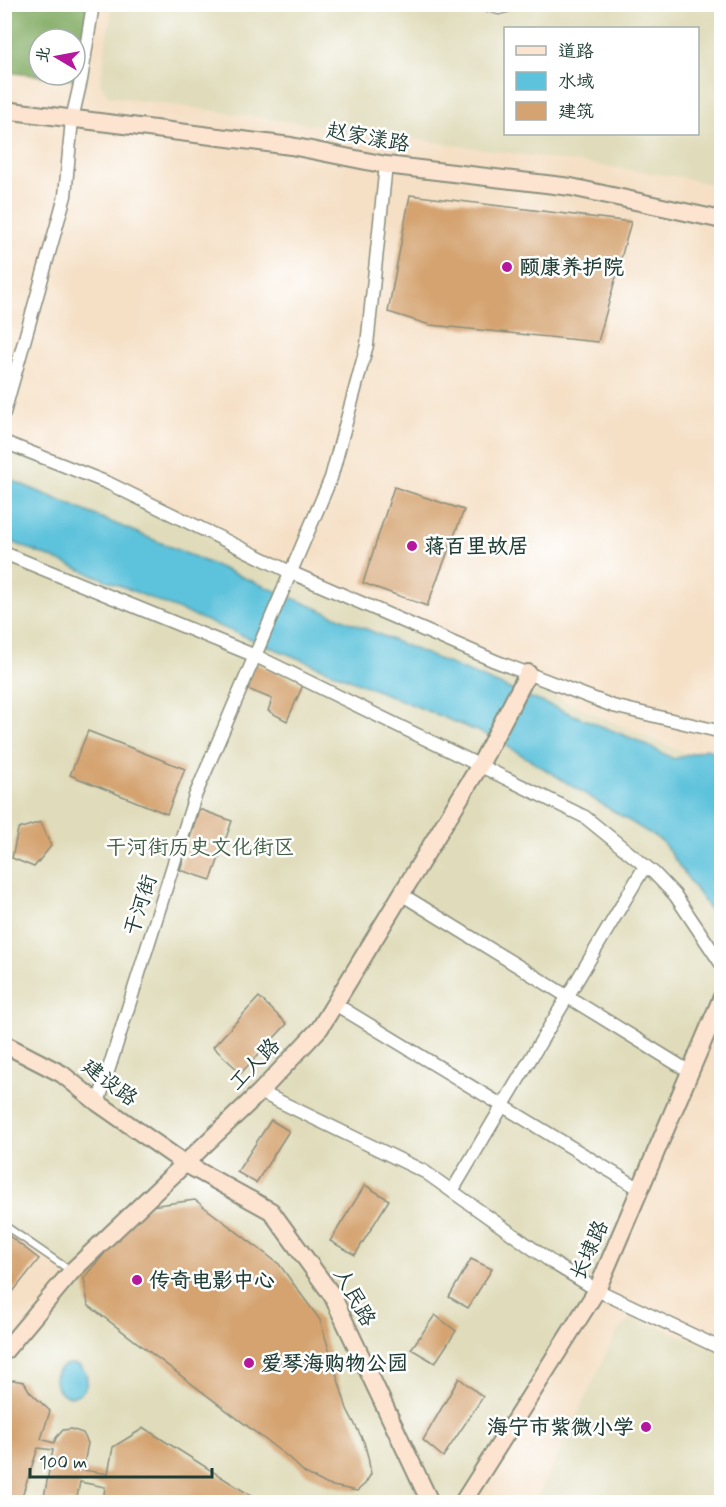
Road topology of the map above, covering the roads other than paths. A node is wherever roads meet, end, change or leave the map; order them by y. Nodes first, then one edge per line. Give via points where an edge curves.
1 (93, 4) edge
2 (470, 4) edge
3 (525, 4) edge
4 (4, 110) edge
5 (72, 119) junction
6 (386, 165) junction
7 (722, 220) edge
8 (4, 413) edge
9 (4, 442) edge
10 (4, 553) edge
11 (289, 576) junction
12 (255, 656) junction
13 (526, 678) junction
14 (722, 732) edge
15 (482, 761) junction
16 (645, 866) junction
17 (401, 894) junction
18 (722, 965) edge
19 (567, 997) junction
20 (722, 997) edge
21 (335, 1004) junction
22 (4, 1044) edge
23 (690, 1072) junction
24 (260, 1092) junction
25 (98, 1103) junction
26 (503, 1106) junction
27 (184, 1163) junction
28 (640, 1189) junction
29 (452, 1191) junction
30 (4, 1225) edge
31 (72, 1271) junction
32 (597, 1290) junction
33 (722, 1349) edge
34 (4, 1352) edge
35 (430, 1503) edge
36 (463, 1503) edge

1 - 5 street
2 - 3 lane via 499,11
4 - 5 street, 赵家漾路
5 - 6 street, 赵家漾路 via 291,146
5 - 8 street via 65,196
6 - 7 street, 赵家漾路 via 571,187
6 - 11 street, 干河街 via 367,345 331,478
9 - 11 street via 108,483
10 - 12 street
11 - 12 street, 干河街
11 - 13 street
12 - 15 street
12 - 25 street, 干河街 via 195,796
13 - 14 street via 613,706
13 - 15 street, 工人路
15 - 16 street via 585,817
15 - 17 street, 工人路
16 - 18 street via 675,895
16 - 19 street
17 - 19 street
17 - 21 street, 工人路
19 - 23 street
19 - 26 street
20 - 23 street, 长埭路
21 - 24 street, 工人路 via 320,1028
21 - 26 street
22 - 25 street, 建设路 via 62,1074
23 - 28 street, 长埭路
24 - 27 street, 工人路
24 - 29 street via 425,1172
25 - 27 street, 建设路
26 - 28 street
26 - 29 street
27 - 31 street, 工人路
27 - 35 street, 人民路 via 271,1211 332,1295
28 - 32 street, 长埭路
29 - 32 street
30 - 31 lane
31 - 34 street, 工人路
32 - 33 street
32 - 36 street, 长埭路

